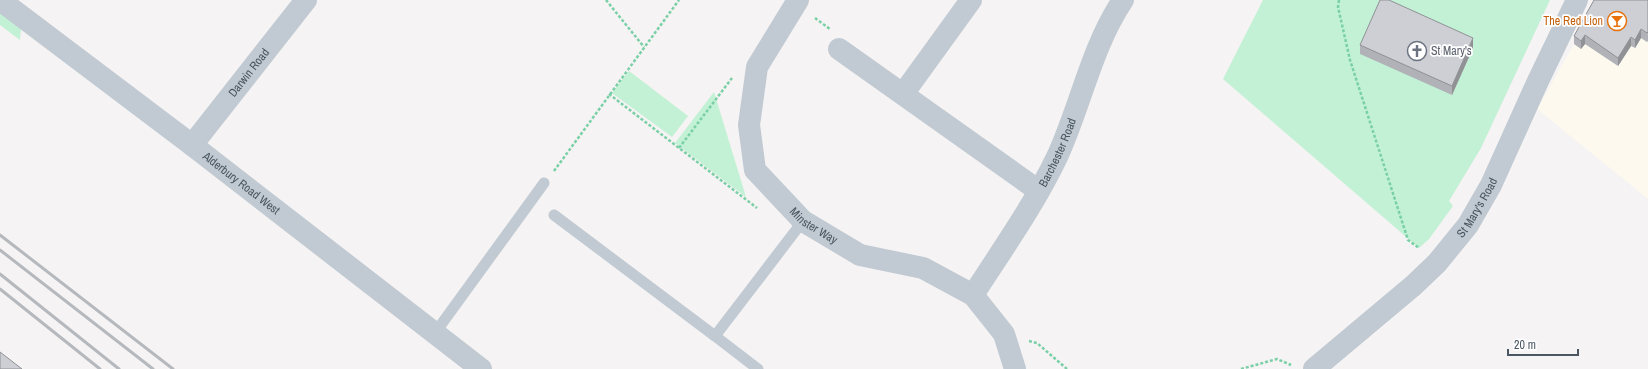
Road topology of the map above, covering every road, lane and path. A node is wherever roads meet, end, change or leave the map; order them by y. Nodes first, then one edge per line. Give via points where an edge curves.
1 (0, 0) edge
2 (306, 0) edge
3 (606, 0) edge
4 (679, 0) edge
5 (971, 0) edge
6 (1339, 0) edge
7 (1577, 0) edge
8 (1119, 1) edge
9 (796, 2) edge
10 (644, 47) junction
11 (839, 49) joint
12 (757, 67) junction
13 (609, 94) junction
14 (903, 94) junction
15 (192, 145) junction
16 (679, 148) junction
17 (544, 183) joint
18 (1039, 190) junction
19 (761, 211) dead end
20 (554, 215) dead end
21 (804, 221) junction
22 (1437, 263) junction
23 (974, 295) junction
24 (435, 333) junction
25 (1004, 334) junction
26 (715, 336) junction
27 (1304, 368) edge
28 (481, 369) edge
29 (758, 369) edge
30 (1015, 369) edge
31 (1067, 369) edge
32 (1241, 369) edge

1 - 15 street, Alderbury Road West
2 - 15 street, Darwin Road
3 - 10 path
4 - 10 path
5 - 14 street
6 - 22 path via 1338,7 1350,60 1408,240
7 - 22 street, St Mary's Road via 1491,185 1468,225
8 - 18 street, Barchester Road via 1106,28 1057,156
9 - 11 path via 838,34
9 - 12 street, Minster Way
10 - 13 path
11 - 14 street
12 - 16 path via 746,60
12 - 21 street, Minster Way via 749,125 755,170
13 - 16 path
13 - 17 path
14 - 18 street
15 - 24 street, Alderbury Road West
16 - 19 path
17 - 24 lane
18 - 23 street, Barchester Road
20 - 26 lane
21 - 23 street, Minster Way via 860,255 922,268
21 - 26 lane
22 - 27 street, St Mary's Road via 1414,285
23 - 25 street, Minster Way
24 - 28 street, Alderbury Road West
25 - 30 street, Minster Way
25 - 31 path via 1037,343
26 - 29 lane
27 - 32 path via 1277,359

